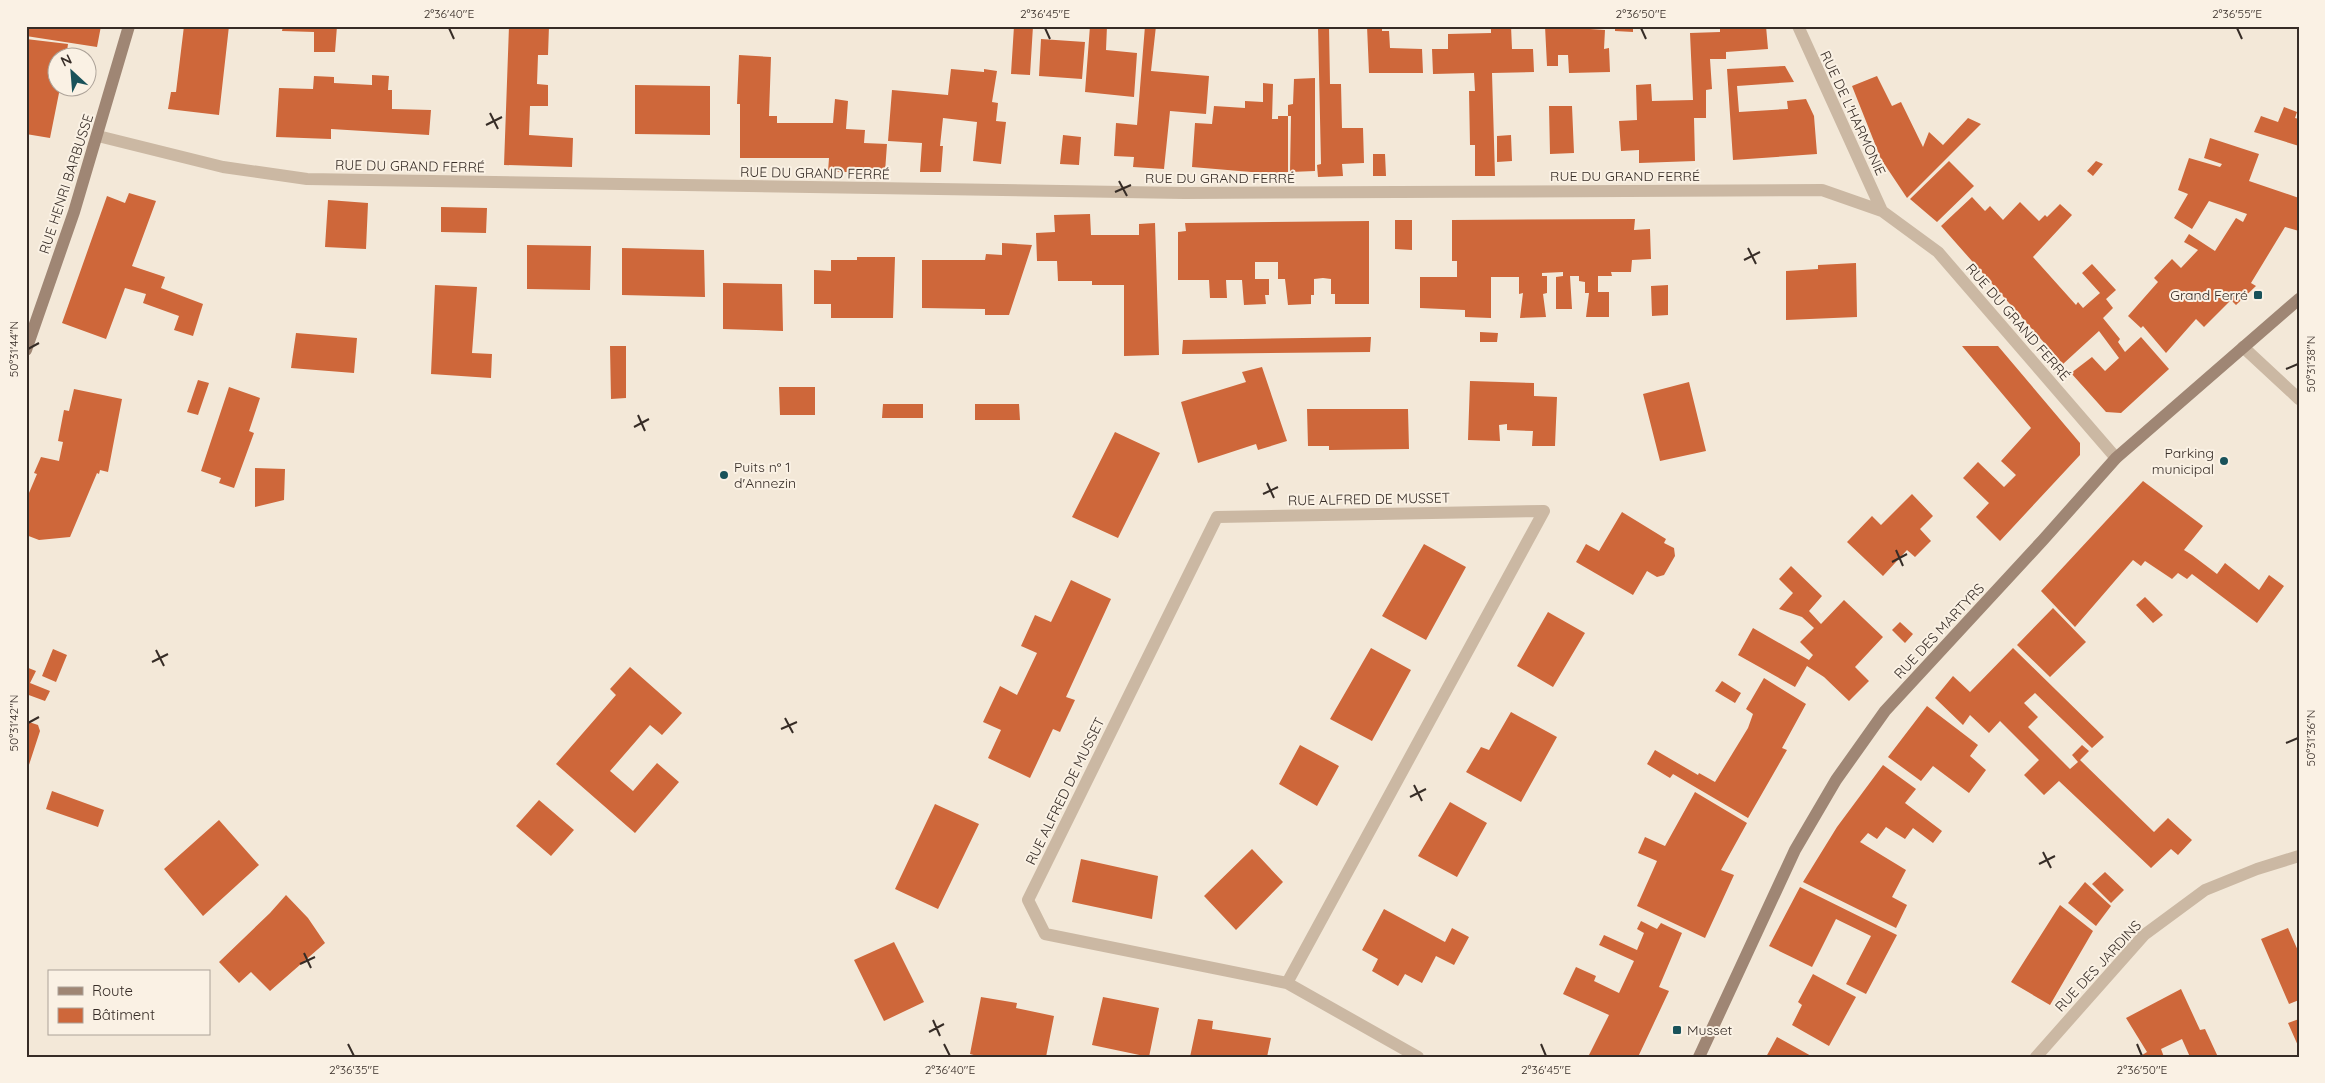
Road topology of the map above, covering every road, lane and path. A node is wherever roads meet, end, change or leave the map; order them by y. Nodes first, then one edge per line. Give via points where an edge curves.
1 (129, 26) edge
2 (1798, 26) edge
3 (98, 136) junction
4 (1882, 211) junction
5 (2299, 299) edge
6 (2243, 348) junction
7 (26, 350) edge
8 (2299, 399) edge
9 (2116, 458) junction
10 (2299, 856) edge
11 (1287, 984) junction
12 (1418, 1057) edge
13 (1699, 1057) edge
14 (2036, 1057) edge

1 - 3 street, RUE HENRI BARBUSSE
2 - 4 street, RUE DE L'HARMONIE
3 - 4 street, RUE DU GRAND FERRÉ via 223,167 307,179 1184,194 1822,190
3 - 7 street, RUE HENRI BARBUSSE
4 - 9 street, RUE DU GRAND FERRÉ via 1938,252
5 - 6 street, RUE DES MARTYRS
6 - 8 street
6 - 9 street, RUE DES MARTYRS
9 - 13 street, RUE DES MARTYRS via 1885,711 1836,780 1795,850
10 - 14 street, RUE DES JARDINS via 2204,890 2144,934
11 - 11 street, RUE ALFRED DE MUSSET via 1373,826 1544,510 1217,517 1028,900 1045,934
11 - 12 street, RUE ALFRED DE MUSSET

